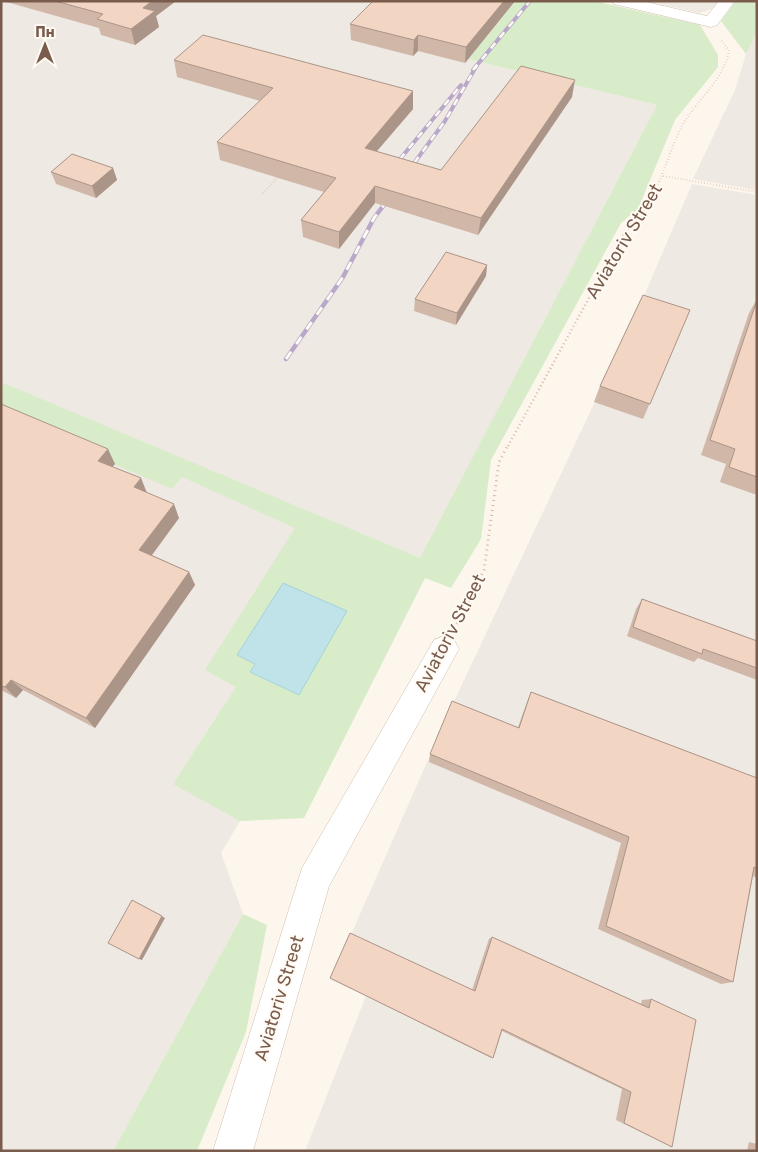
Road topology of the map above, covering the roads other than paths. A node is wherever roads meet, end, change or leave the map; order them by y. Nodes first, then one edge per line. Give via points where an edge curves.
1 (620, 1) edge
2 (727, 1) edge
3 (444, 649) road end
4 (233, 1151) edge

1 - 2 street via 711,22
3 - 4 street, Aviatoriv Street via 314,880

